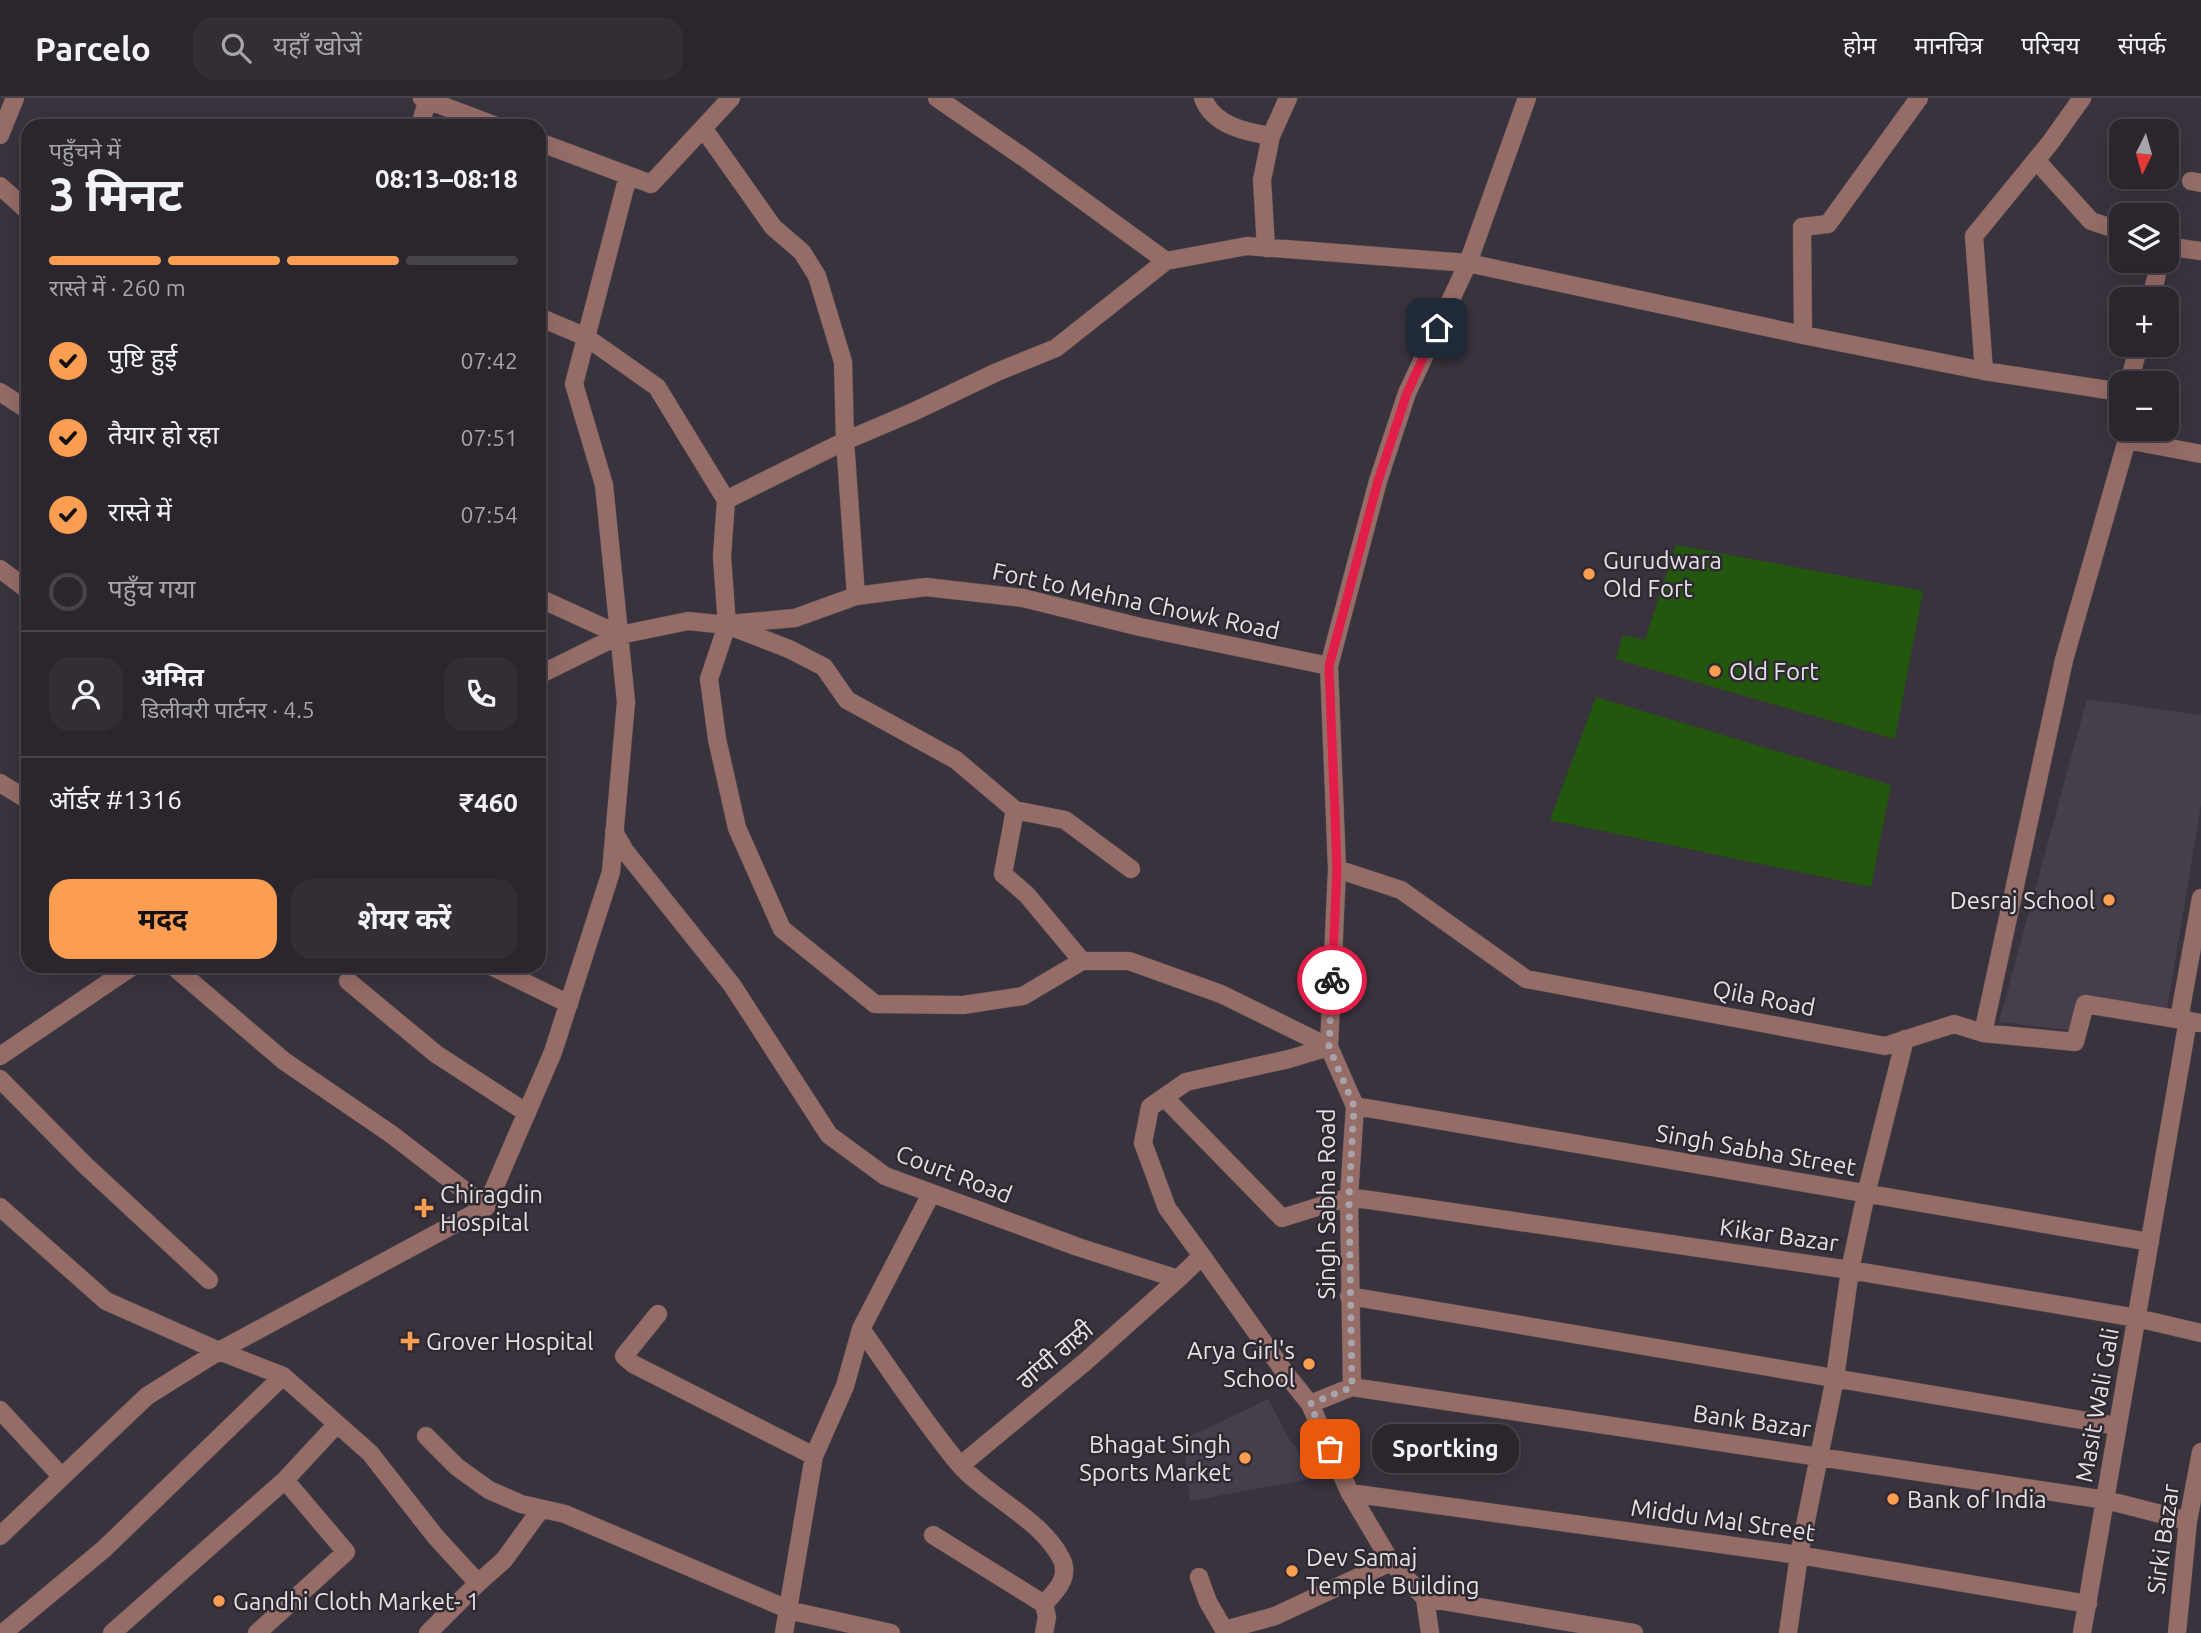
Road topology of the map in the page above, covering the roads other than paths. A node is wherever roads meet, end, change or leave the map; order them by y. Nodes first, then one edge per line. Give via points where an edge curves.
1 (15, 98) edge
2 (731, 98) edge
3 (937, 98) edge
4 (1203, 98) edge
5 (1288, 98) edge
6 (1919, 98) edge
7 (2081, 98) edge
8 (425, 99) edge
9 (1522, 101) edge
10 (421, 119) edge
11 (478, 119) edge
12 (703, 128) junction
13 (0, 135) edge
14 (1271, 136) junction
15 (546, 145) edge
16 (2036, 160) junction
17 (628, 176) junction
18 (0, 186) edge
19 (21, 205) edge
20 (2109, 227) edge
21 (1266, 248) junction
22 (2179, 248) edge
23 (2201, 251) edge
24 (1166, 261) junction
25 (1468, 263) junction
26 (546, 320) edge
27 (1803, 335) junction
28 (586, 337) junction
29 (1983, 371) junction
30 (2109, 390) edge
31 (0, 392) edge
32 (21, 406) edge
33 (845, 441) junction
34 (2125, 441) edge
35 (2153, 441) edge
36 (2201, 454) edge
37 (726, 500) junction
38 (0, 569) edge
39 (21, 585) edge
40 (856, 596) junction
41 (546, 601) edge
42 (727, 625) junction
43 (620, 635) junction
44 (1329, 666) junction
45 (546, 672) edge
46 (0, 783) edge
47 (21, 796) edge
48 (1015, 810) junction
49 (614, 832) junction
50 (1131, 869) dead end
51 (1337, 869) junction
52 (2201, 898) edge
53 (1082, 961) junction
54 (123, 973) edge
55 (181, 973) edge
56 (505, 973) edge
57 (348, 981) dead end
58 (569, 1004) junction
59 (2189, 1021) edge
60 (1983, 1033) junction
61 (1905, 1039) junction
62 (1329, 1047) junction
63 (0, 1056) edge
64 (0, 1079) edge
65 (1164, 1097) junction
66 (1354, 1106) junction
67 (527, 1113) junction
68 (931, 1194) junction
69 (1866, 1194) junction
70 (1349, 1197) junction
71 (0, 1207) edge
72 (486, 1207) junction
73 (2150, 1242) junction
74 (1202, 1256) junction
75 (1850, 1270) junction
76 (1178, 1279) junction
77 (209, 1280) dead end
78 (1349, 1296) junction
79 (658, 1314) dead end
80 (2137, 1318) junction
81 (861, 1329) junction
82 (2201, 1333) edge
83 (219, 1351) junction
84 (284, 1376) junction
85 (1835, 1378) junction
86 (1352, 1387) junction
87 (1310, 1404) junction
88 (0, 1410) edge
89 (337, 1424) junction
90 (2117, 1426) junction
91 (426, 1436) dead end
92 (2201, 1452) edge
93 (814, 1456) junction
94 (1818, 1456) junction
95 (961, 1465) junction
96 (62, 1477) junction
97 (285, 1480) junction
98 (1350, 1493) junction
99 (2106, 1500) junction
100 (541, 1509) junction
101 (2188, 1521) junction
102 (933, 1535) dead end
103 (0, 1536) edge
104 (1799, 1555) junction
105 (1391, 1562) junction
106 (1199, 1577) dead end
107 (478, 1583) junction
108 (1425, 1598) junction
109 (1044, 1604) junction
110 (2088, 1604) junction
111 (788, 1609) junction
112 (1225, 1632) edge
113 (3, 1633) edge
114 (112, 1633) edge
115 (257, 1633) edge
116 (428, 1633) edge
117 (784, 1633) edge
118 (891, 1633) edge
119 (1044, 1633) edge
120 (1430, 1633) edge
121 (1634, 1633) edge
122 (1788, 1633) edge
123 (2082, 1633) edge
124 (2176, 1633) edge

1 - 13 street
2 - 12 street
3 - 24 street
4 - 14 street via 1207,109 1239,131
5 - 14 street
6 - 27 street via 1828,224 1802,227
7 - 16 street
8 - 10 street
8 - 11 street
9 - 25 street
12 - 17 street via 651,184
12 - 33 street via 773,227 802,252 817,276 843,362
14 - 21 street via 1262,180
15 - 17 street
16 - 20 street via 2091,221
16 - 29 street via 1974,236
17 - 28 street
18 - 19 street
21 - 24 street via 1247,246
21 - 25 street
22 - 23 street
24 - 33 street via 1056,348
25 - 27 street
25 - 44 street via 1407,393 1378,481
26 - 28 street
27 - 29 street
28 - 37 street via 657,387
28 - 43 street via 574,384 604,485
29 - 30 street
31 - 32 street
33 - 37 street
33 - 40 street
34 - 60 street via 2064,660
35 - 36 street
37 - 42 street via 722,557
38 - 39 street
40 - 42 street, Fort to Mehna Chowk Road via 794,618
40 - 44 street, Fort to Mehna Chowk Road via 926,587 1023,598
41 - 43 street
42 - 43 street via 688,621
42 - 48 street via 824,667 847,699 956,760
42 - 53 street via 709,679 717,740 737,828 782,929 875,1004 963,1005 1023,996
43 - 45 street
43 - 49 street via 626,702
44 - 51 street
46 - 47 street
48 - 50 street via 1065,820
48 - 53 street via 1003,874 1027,895
49 - 58 street via 611,872
49 - 68 street, Court Road via 732,985 829,1135 885,1177
51 - 61 street, Qila Road via 1401,890 1527,979 1885,1046
51 - 62 street
52 - 59 street, Masit Wali Gali
53 - 62 street via 1129,961 1221,994
54 - 63 street
55 - 72 street via 284,1061 391,1134
56 - 58 street
57 - 67 street via 436,1054
58 - 67 street
59 - 60 street, Qila Road via 2085,1004 2075,1042
59 - 73 street, Masit Wali Gali
60 - 61 street, Qila Road via 1954,1024
61 - 69 street
62 - 65 street via 1186,1082
62 - 66 street, Singh Sabha Road
64 - 77 street
65 - 70 street via 1282,1218
65 - 74 street via 1150,1107 1143,1143 1167,1208
66 - 69 street, Singh Sabha Street
66 - 70 street, Singh Sabha Road
67 - 72 street
68 - 76 street, Court Road
68 - 81 street
69 - 73 street, Singh Sabha Street
69 - 75 street
70 - 75 street, Kikar Bazar
70 - 78 street, Singh Sabha Road
71 - 83 street via 106,1301
72 - 83 street
73 - 80 street, Masit Wali Gali
74 - 76 street
74 - 87 street
75 - 80 street, Kikar Bazar
75 - 85 street
76 - 95 street, ਗਾਂਧੀ ਗਲੀ
78 - 85 street
78 - 86 street, Singh Sabha Road
79 - 93 street via 624,1356
80 - 82 street, Kikar Bazar
80 - 90 street, Masit Wali Gali
81 - 93 street via 845,1386
81 - 95 street
83 - 84 street
83 - 96 street via 147,1396
84 - 89 street
84 - 113 street via 104,1549
85 - 90 street
85 - 94 street
86 - 87 street
86 - 94 street, Bank Bazar
87 - 98 street
88 - 96 street
89 - 97 street
89 - 107 street via 370,1453
90 - 99 street, Masit Wali Gali
91 - 100 street via 489,1490
92 - 101 street, Sirki Bazar
93 - 111 street
94 - 99 street, Bank Bazar
94 - 104 street
95 - 109 street via 1049,1539 1063,1560 1062,1584
96 - 103 street
97 - 114 street
97 - 115 street via 346,1552
98 - 104 street, Middu Mal Street
98 - 105 street
99 - 101 street, Bank Bazar
99 - 110 street, Masit Wali Gali
100 - 107 street via 504,1560
100 - 111 street via 565,1514
101 - 124 street, Sirki Bazar
102 - 109 street
104 - 110 street, Middu Mal Street
104 - 122 street
105 - 108 street
105 - 112 street via 1275,1616
106 - 112 street
107 - 116 street
108 - 120 street
108 - 121 street
109 - 119 street
110 - 123 street, Masit Wali Gali
111 - 117 street
111 - 118 street

